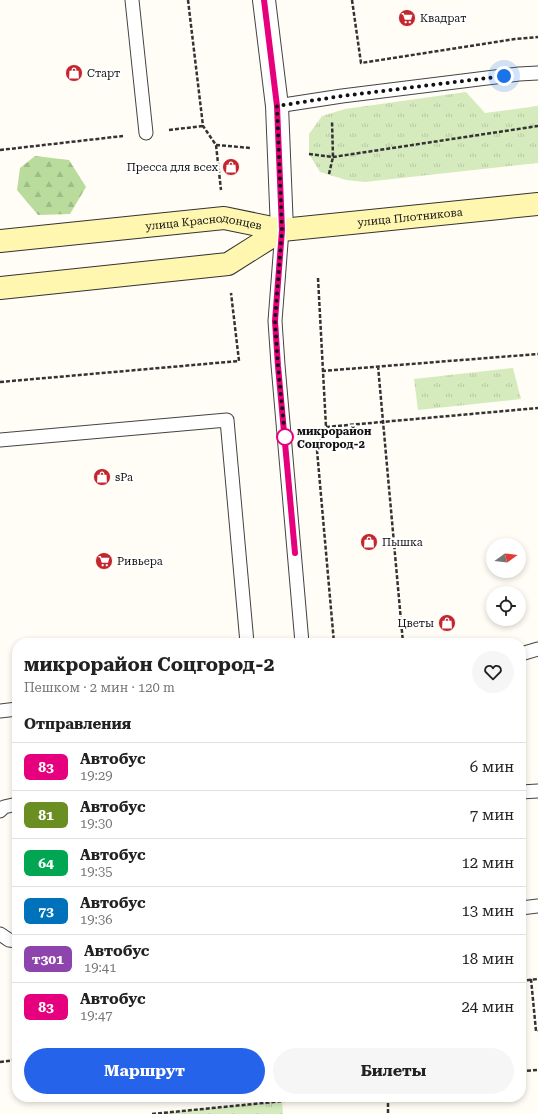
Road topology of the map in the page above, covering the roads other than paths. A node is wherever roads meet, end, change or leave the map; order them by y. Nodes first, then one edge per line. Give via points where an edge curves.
1 (132, 0) edge
2 (264, 0) edge
3 (538, 73) edge
4 (277, 106) junction
5 (146, 133) road end
6 (538, 204) edge
7 (282, 230) junction
8 (0, 241) edge
9 (0, 288) edge
10 (0, 440) edge
11 (247, 638) edge
12 (302, 638) edge
13 (538, 649) edge
14 (526, 653) edge
15 (12, 710) edge
16 (0, 711) edge
17 (538, 791) edge
18 (526, 792) edge
19 (12, 805) edge
20 (0, 812) edge
21 (538, 906) edge
22 (526, 907) edge
23 (0, 934) edge
24 (12, 940) edge

1 - 5 lane
2 - 4 street
3 - 4 lane
4 - 7 street
6 - 7 main road, улица Плотникова
7 - 8 main road, улица Краснодонцев via 224,218
7 - 9 main road, улица Краснодонцев via 228,264
7 - 12 lane via 275,321
10 - 11 lane via 227,420
13 - 14 lane
15 - 16 lane
17 - 18 lane
19 - 20 lane via 4,807
21 - 22 lane
23 - 24 lane

